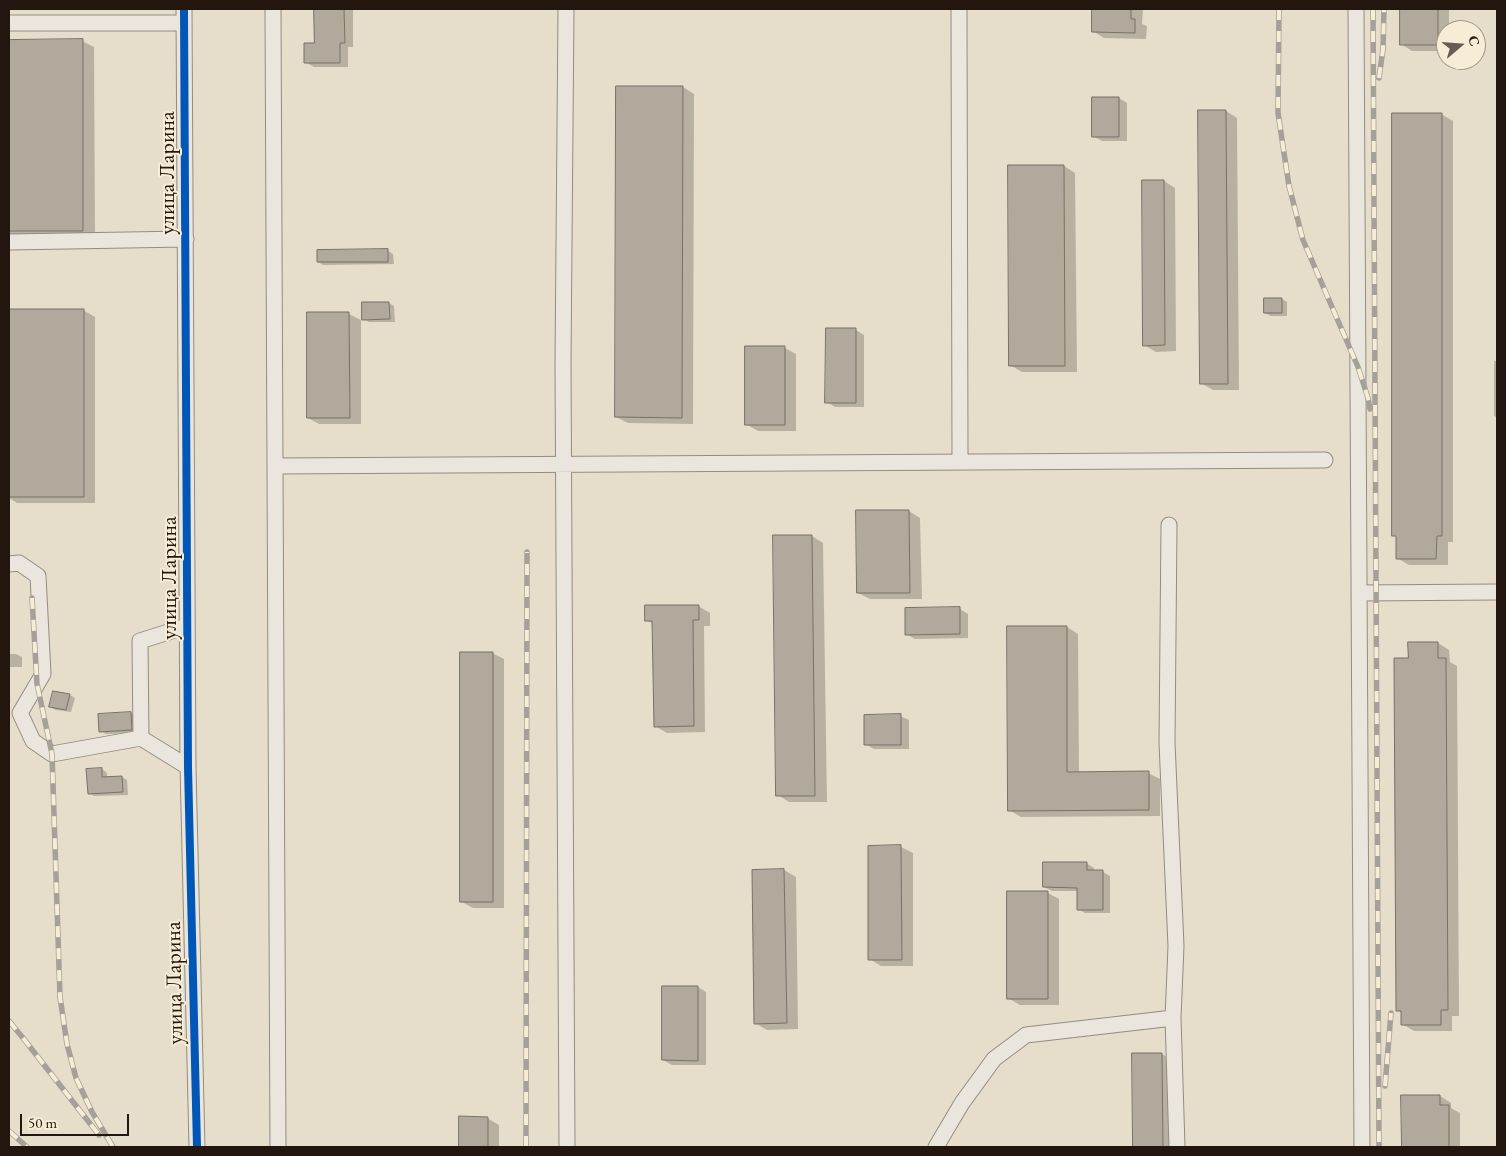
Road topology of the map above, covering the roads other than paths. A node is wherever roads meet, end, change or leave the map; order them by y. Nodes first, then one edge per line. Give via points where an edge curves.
1 (273, 9) edge
2 (566, 9) edge
3 (959, 9) edge
4 (1356, 9) edge
5 (184, 16) edge
6 (9, 23) edge
7 (186, 239) junction
8 (9, 242) edge
9 (960, 460) junction
10 (1325, 460) dead end
11 (563, 462) junction
12 (276, 466) junction
13 (1168, 525) dead end
14 (9, 564) edge
15 (1497, 592) edge
16 (1360, 593) junction
17 (187, 626) junction
18 (14, 710) edge
19 (141, 738) junction
20 (188, 767) junction
21 (1173, 1018) junction
22 (197, 1147) edge
23 (278, 1147) edge
24 (567, 1147) edge
25 (936, 1147) edge
26 (1177, 1147) edge
27 (1362, 1147) edge

1 - 12 street
2 - 11 street
3 - 9 street
4 - 16 street
5 - 6 street
5 - 7 street, улица Ларина
7 - 8 street
7 - 17 street, улица Ларина
9 - 10 street
9 - 11 street
11 - 12 street
11 - 24 street
12 - 23 street
13 - 21 street via 1167,743 1176,946
14 - 18 street via 19,563 38,576 43,674
15 - 16 street
16 - 27 street
17 - 19 street via 140,641
17 - 20 street, улица Ларина
18 - 19 street via 33,741 52,754
19 - 20 street
20 - 22 street, улица Ларина
21 - 25 street via 1026,1035 994,1059 962,1103
21 - 26 street

